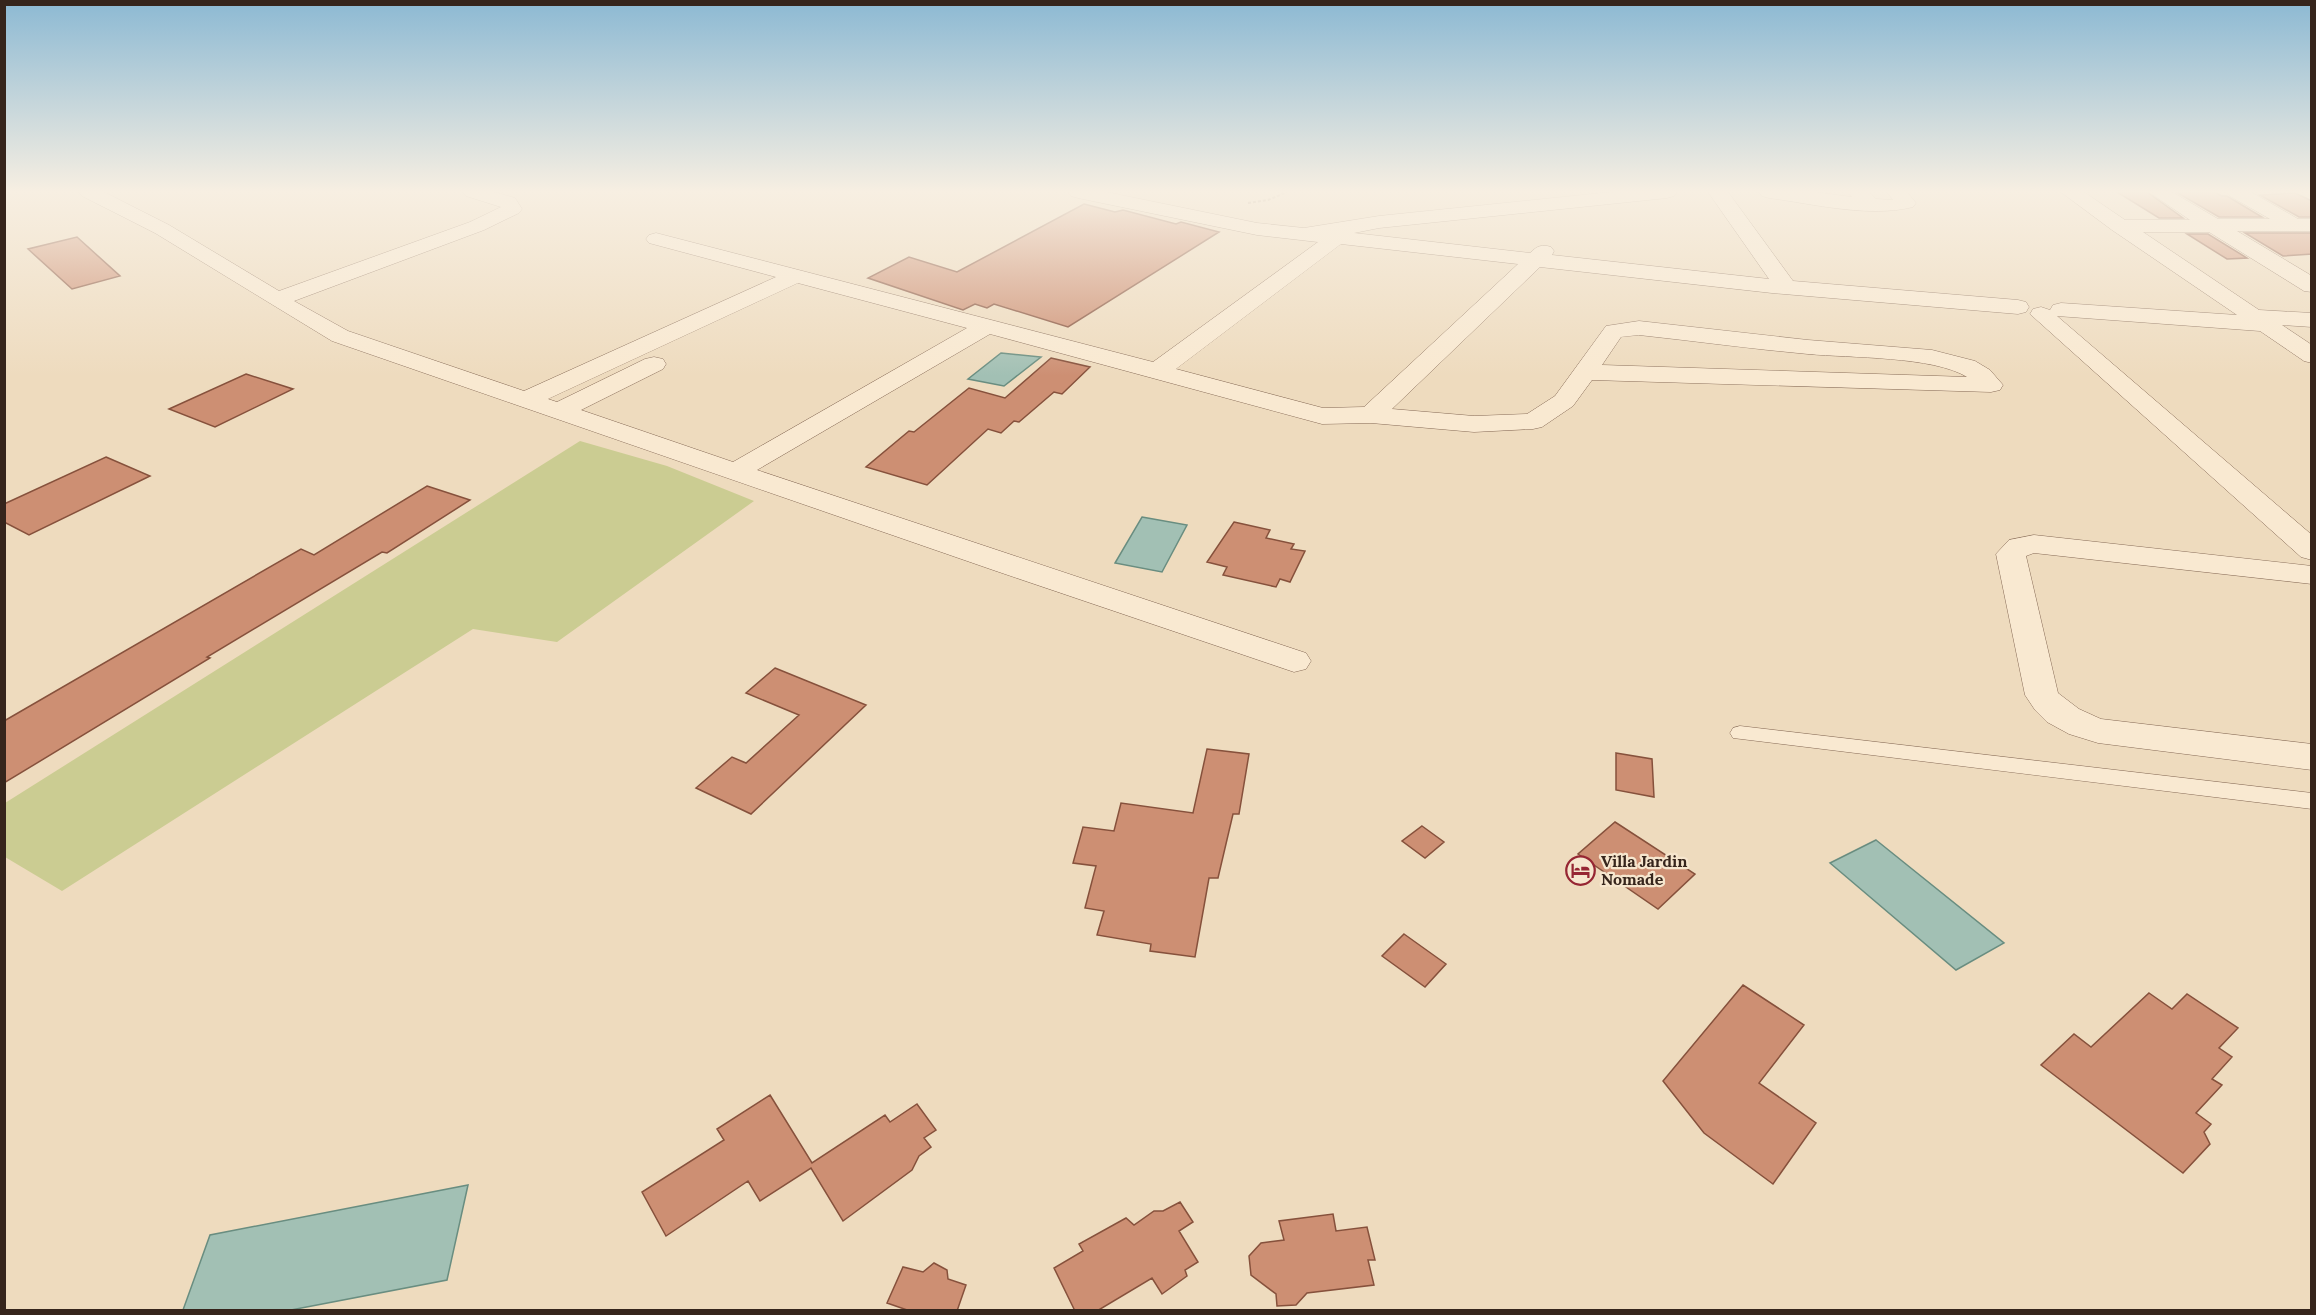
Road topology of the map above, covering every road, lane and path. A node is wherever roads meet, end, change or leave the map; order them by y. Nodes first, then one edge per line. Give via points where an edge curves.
1 (202, 253) edge
2 (402, 253) edge
3 (713, 253) edge
4 (1311, 253) edge
5 (1517, 253) edge
6 (1761, 253) edge
7 (2160, 253) edge
8 (2258, 253) edge
9 (1539, 256) junction
10 (798, 275) junction
11 (1781, 282) junction
12 (826, 283) junction
13 (2309, 283) edge
14 (278, 299) junction
15 (2037, 306) junction
16 (2255, 317) junction
17 (701, 318) junction
18 (2312, 320) edge
19 (733, 326) junction
20 (987, 326) junction
21 (2312, 356) edge
22 (1156, 371) junction
23 (1586, 372) junction
24 (525, 400) junction
25 (560, 411) junction
26 (1371, 415) junction
27 (736, 471) junction
28 (2312, 551) edge
29 (2312, 575) edge
30 (1294, 661) dead end
31 (1740, 733) dead end
32 (2312, 757) edge
33 (2312, 801) edge

1 - 14 street
2 - 14 street
3 - 10 street
4 - 22 street
5 - 9 street
6 - 11 street
7 - 16 street
8 - 13 street
9 - 11 street
9 - 26 street
10 - 12 street
10 - 17 street
11 - 15 street
12 - 19 street
12 - 20 street
14 - 24 street via 340,336
15 - 16 street
15 - 28 street
16 - 18 street
16 - 21 street
17 - 19 street
17 - 24 street
19 - 25 street
20 - 22 street
20 - 27 street
22 - 26 street via 1322,416
23 - 23 street via 1614,331 1639,328 1932,357 1966,366 1990,386
23 - 26 street via 1564,401 1533,421 1474,424
24 - 25 street
25 - 27 street
27 - 30 street
29 - 32 street via 2034,544 2019,546 2011,554 2042,695 2056,711 2098,731
31 - 33 lane

